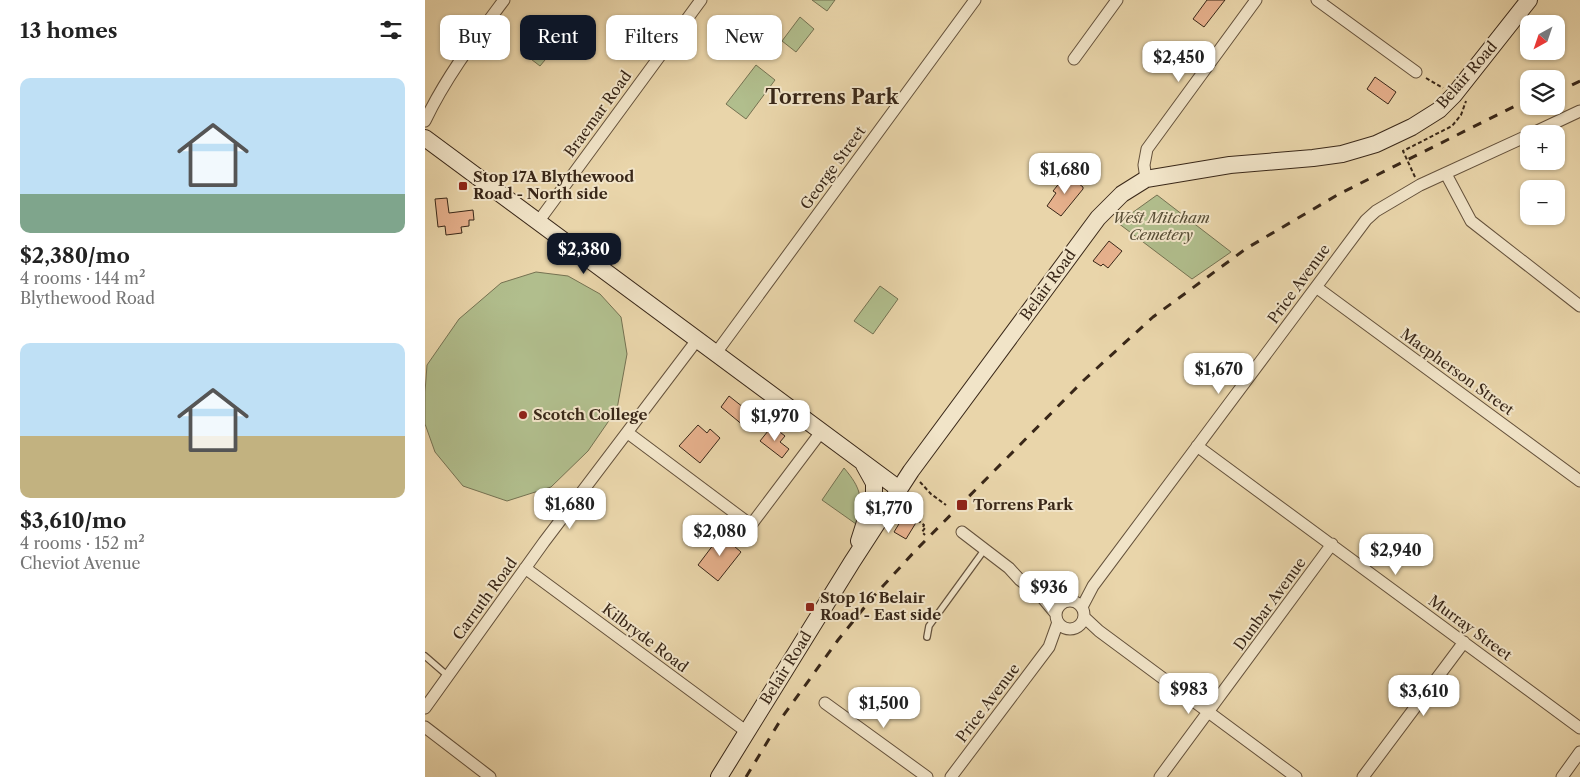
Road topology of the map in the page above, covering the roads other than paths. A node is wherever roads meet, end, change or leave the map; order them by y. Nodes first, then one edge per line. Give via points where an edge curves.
1 (504, 0) edge
2 (701, 0) edge
3 (975, 0) edge
4 (1117, 0) edge
5 (1256, 0) edge
6 (1317, 0) edge
7 (1529, 0) edge
8 (1073, 59) dead end
9 (1416, 72) road end
10 (1580, 111) edge
11 (425, 121) edge
12 (1550, 125) edge
13 (425, 138) edge
14 (1520, 139) edge
15 (1446, 174) junction
16 (1146, 179) junction
17 (538, 222) junction
18 (1316, 287) junction
19 (1580, 306) edge
20 (697, 340) junction
21 (716, 353) junction
22 (821, 432) junction
23 (628, 433) junction
24 (1197, 446) junction
25 (857, 456) junction
26 (1580, 481) edge
27 (902, 496) junction
28 (961, 532) dead end
29 (1332, 544) junction
30 (985, 549) junction
31 (852, 562) junction
32 (525, 568) junction
33 (1041, 596) junction
34 (1076, 613) junction
35 (1057, 618) junction
36 (927, 637) dead end
37 (1463, 642) junction
38 (1049, 647) junction
39 (425, 656) edge
40 (448, 676) junction
41 (825, 703) dead end
42 (425, 708) edge
43 (1207, 713) junction
44 (425, 727) edge
45 (1580, 728) edge
46 (747, 732) junction
47 (1580, 752) edge
48 (490, 777) edge
49 (719, 777) edge
50 (927, 777) edge
51 (951, 777) edge
52 (1160, 777) edge
53 (1296, 777) edge
54 (1363, 777) edge
55 (1562, 777) edge

1 - 11 street via 468,48
2 - 17 street, Braemar Road
3 - 21 street, George Street
4 - 8 street
5 - 16 street via 1147,149
6 - 9 street
7 - 16 main road, Belair Road via 1439,110 1376,144 1342,154 1229,165
10 - 12 street, Price Avenue
13 - 17 main road
14 - 15 street, Price Avenue
15 - 18 street, Price Avenue via 1376,211
15 - 19 street via 1471,221
16 - 27 main road, Belair Road via 1116,199 1098,218 911,471
17 - 20 main road
18 - 24 street, Price Avenue
18 - 26 street, Macpherson Street
20 - 21 main road
20 - 23 street, Carruth Road
21 - 22 main road
22 - 23 street via 751,525
22 - 25 main road
23 - 32 street, Carruth Road
24 - 29 street, Murray Street
24 - 34 street, Price Avenue
25 - 27 main road
25 - 31 main road via 874,483 874,494
27 - 31 main road, Belair Road
28 - 30 street
29 - 37 street, Murray Street
29 - 43 street, Dunbar Avenue
30 - 33 street
30 - 36 lane via 929,626
31 - 46 main road, Belair Road
32 - 40 street, Carruth Road
32 - 46 street, Kilbryde Road
33 - 34 street
33 - 35 street
34 - 35 street via 1062,626
34 - 35 street, Price Avenue via 1058,607
34 - 38 street, Price Avenue
34 - 43 street
35 - 38 street, Price Avenue
37 - 45 street, Murray Street
37 - 54 street
38 - 51 street, Price Avenue
39 - 40 lane
40 - 42 street, Carruth Road
41 - 50 street
43 - 52 street, Dunbar Avenue
43 - 53 street
44 - 48 street
46 - 49 main road, Belair Road
47 - 55 street

